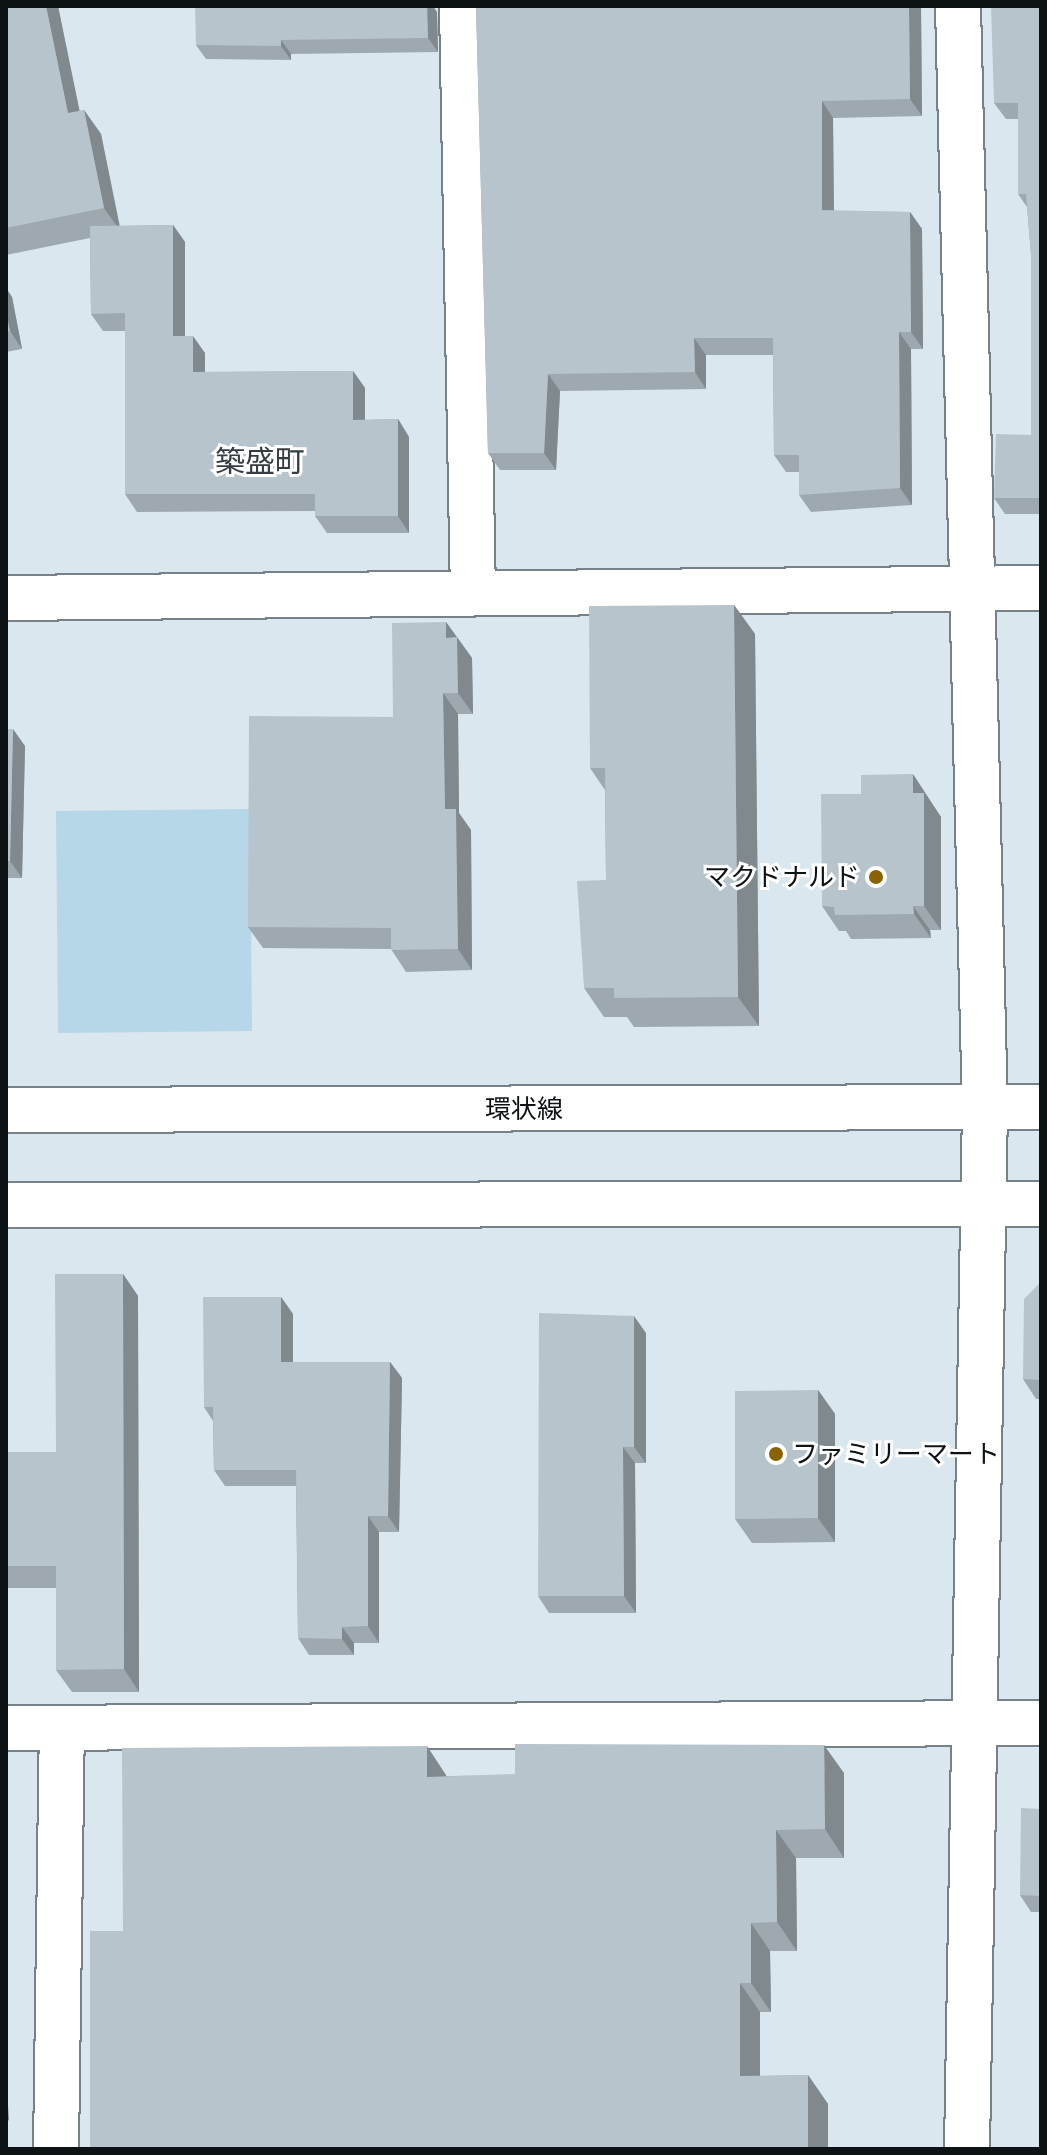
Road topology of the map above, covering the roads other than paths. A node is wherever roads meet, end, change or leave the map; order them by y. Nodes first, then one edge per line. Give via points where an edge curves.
1 (462, 6) edge
2 (958, 6) edge
3 (974, 588) junction
4 (1041, 588) edge
5 (473, 593) junction
6 (6, 598) edge
7 (1041, 1107) edge
8 (985, 1108) junction
9 (6, 1110) edge
10 (986, 1204) junction
11 (1041, 1204) edge
12 (6, 1205) edge
13 (1041, 1723) edge
14 (973, 1724) junction
15 (6, 1728) edge
16 (62, 1728) junction
17 (56, 2149) edge
18 (967, 2149) edge

1 - 5 street
2 - 3 street
3 - 4 street
3 - 5 street
3 - 8 street
5 - 6 street
7 - 8 street, 環状線
8 - 9 street, 環状線
8 - 10 street
10 - 11 street
10 - 12 street
10 - 14 street
13 - 14 street
14 - 16 street
14 - 18 street
15 - 16 street
16 - 17 street

